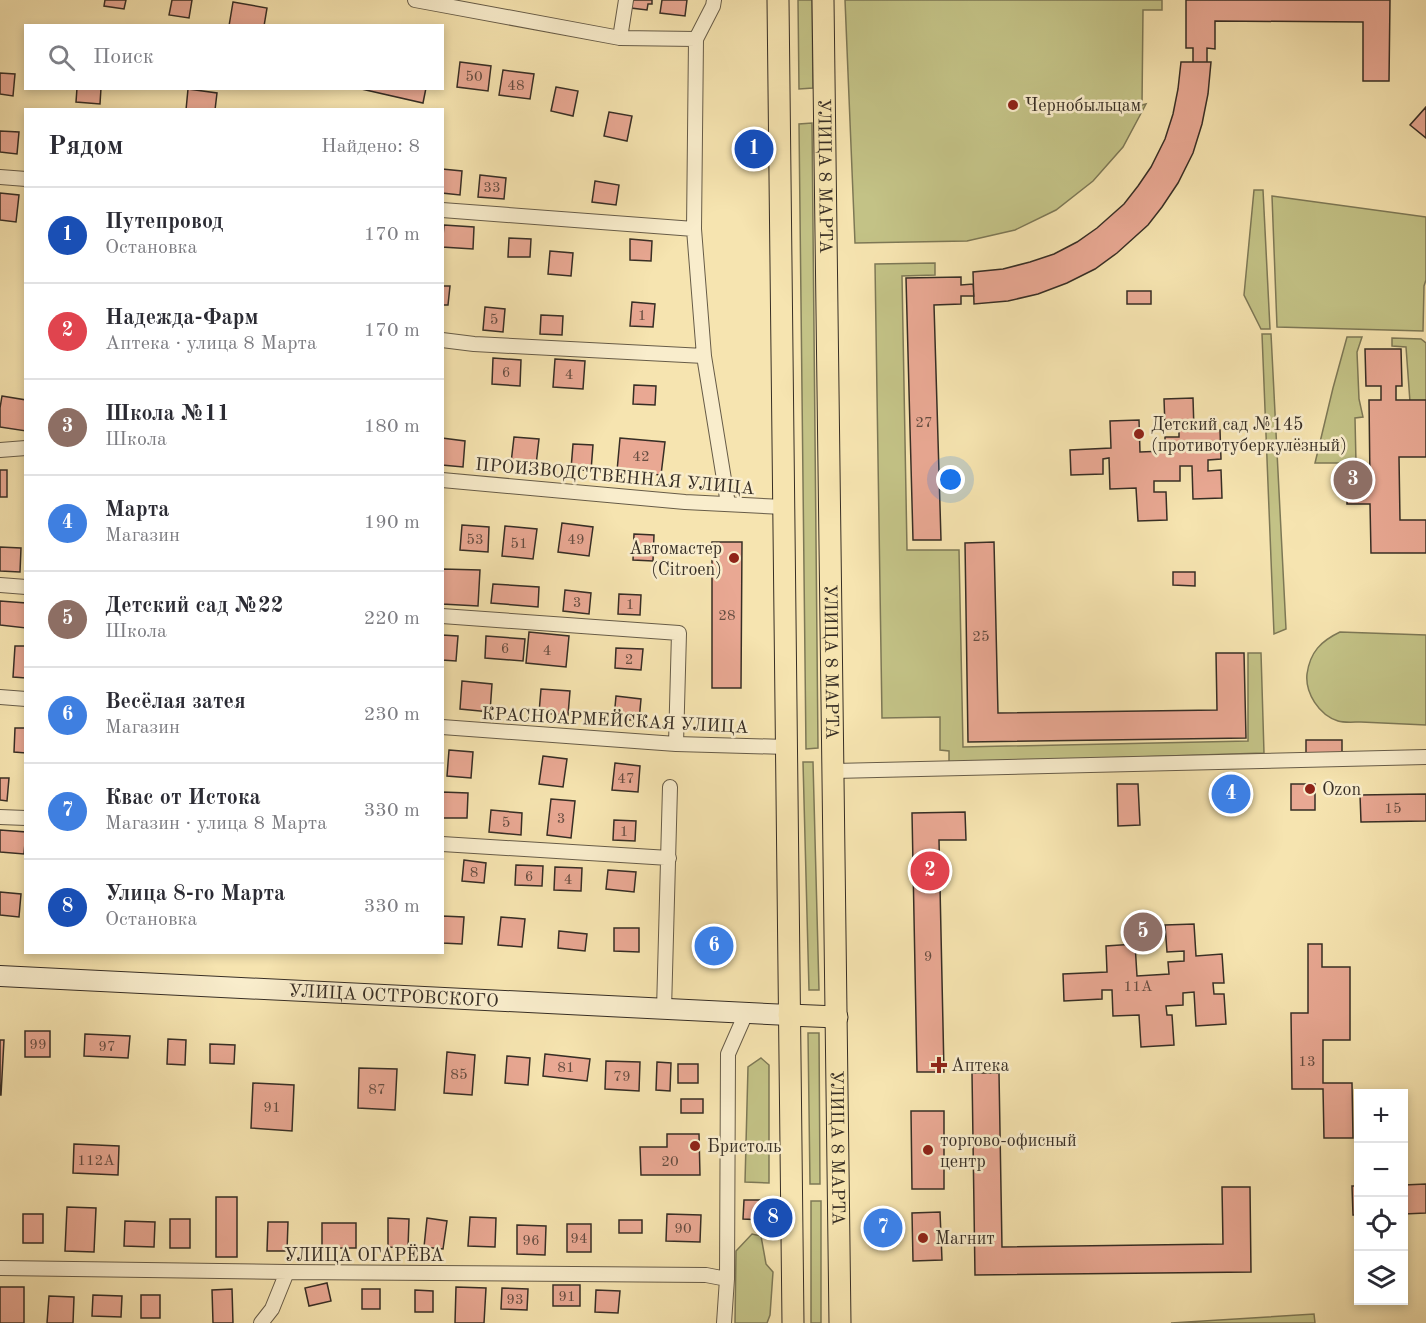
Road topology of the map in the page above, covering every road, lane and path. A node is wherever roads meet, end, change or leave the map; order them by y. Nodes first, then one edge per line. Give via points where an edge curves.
1 (415, 0) edge
2 (626, 0) edge
3 (714, 0) edge
4 (778, 0) edge
5 (823, 0) edge
6 (448, 3) edge
7 (620, 38) junction
8 (696, 39) junction
9 (0, 177) edge
10 (24, 179) edge
11 (444, 210) edge
12 (694, 230) junction
13 (444, 340) edge
14 (704, 356) junction
15 (24, 448) edge
16 (0, 450) edge
17 (444, 480) edge
18 (728, 504) junction
19 (784, 507) junction
20 (0, 585) edge
21 (24, 587) edge
22 (444, 616) edge
23 (0, 697) edge
24 (24, 699) edge
25 (444, 728) edge
26 (676, 744) junction
27 (786, 747) junction
28 (1426, 757) edge
29 (834, 771) junction
30 (670, 787) dead end
31 (0, 817) edge
32 (24, 818) edge
33 (444, 844) edge
34 (669, 858) junction
35 (0, 976) edge
36 (664, 1010) junction
37 (746, 1013) junction
38 (789, 1015) junction
39 (837, 1017) junction
40 (0, 1268) edge
41 (287, 1272) junction
42 (727, 1279) junction
43 (793, 1313) edge
44 (261, 1323) edge
45 (724, 1323) edge
46 (783, 1323) edge
47 (840, 1323) edge

1 - 6 street
2 - 7 street
3 - 8 street
4 - 19 main road
5 - 29 main road, УЛИЦА 8 МАРТА
6 - 7 street
7 - 8 street
8 - 12 street
9 - 10 street
11 - 12 street
12 - 14 street
13 - 14 street
14 - 18 street
15 - 16 street
17 - 18 street, ПРОИЗВОДСТВЕННАЯ УЛИЦА
18 - 19 street, ПРОИЗВОДСТВЕННАЯ УЛИЦА
19 - 27 main road
20 - 21 street
22 - 26 street via 679,633
23 - 24 street
25 - 26 street, КРАСНОАРМЕЙСКАЯ УЛИЦА
26 - 27 street, КРАСНОАРМЕЙСКАЯ УЛИЦА
27 - 38 main road
28 - 29 street
29 - 39 main road, УЛИЦА 8 МАРТА
30 - 34 street
31 - 32 street
33 - 34 street
34 - 36 street
35 - 36 street, УЛИЦА ОСТРОВСКОГО
36 - 37 street, УЛИЦА ОСТРОВСКОГО
37 - 38 street, УЛИЦА ОСТРОВСКОГО
37 - 42 street via 728,1053
38 - 39 main road
38 - 43 main road
39 - 47 main road, УЛИЦА 8 МАРТА
40 - 41 street, УЛИЦА ОГАРЁВА
41 - 42 street, УЛИЦА ОГАРЁВА via 706,1275
41 - 44 street via 272,1309
42 - 45 street
43 - 46 main road

